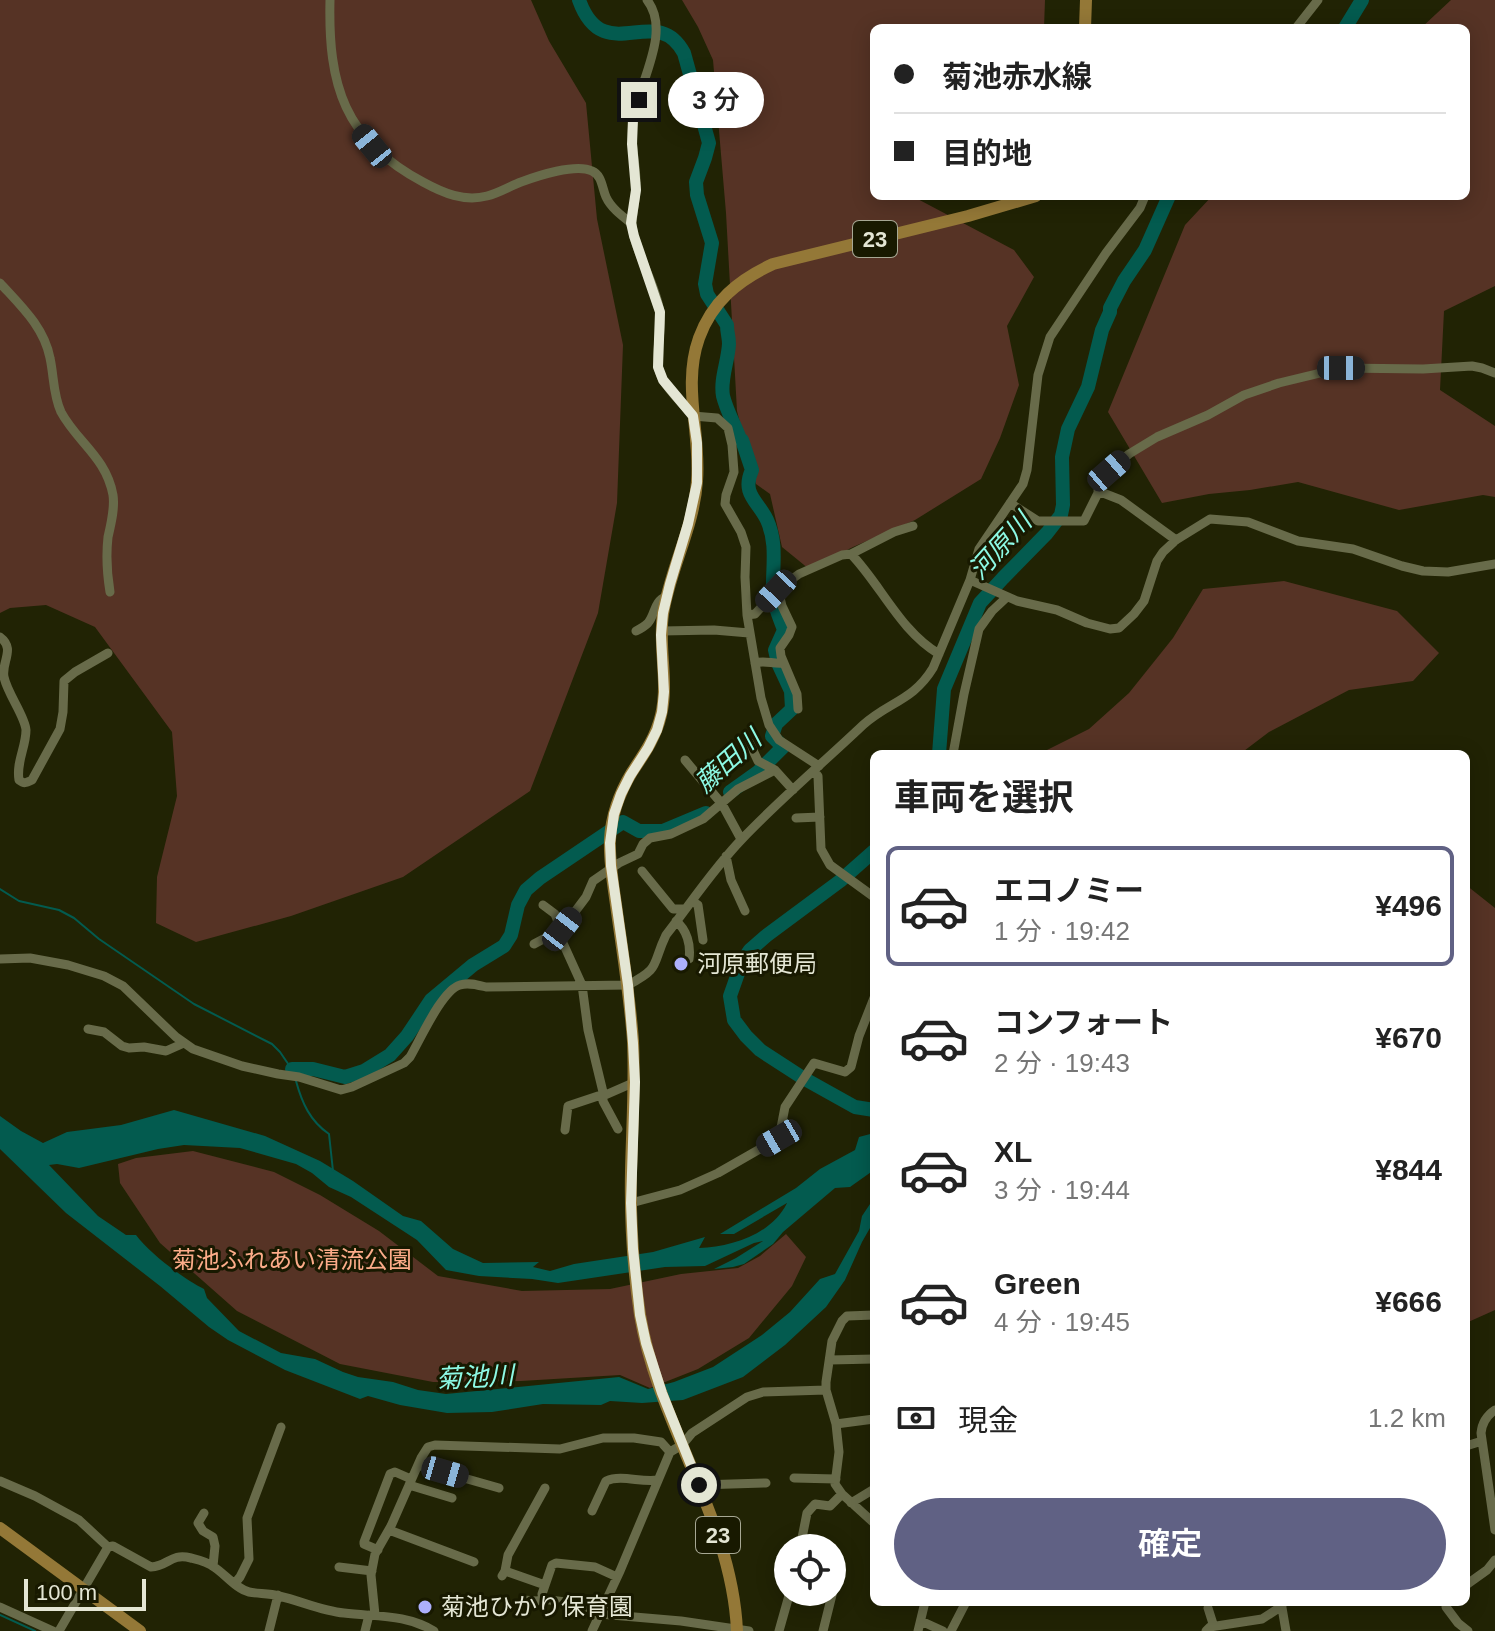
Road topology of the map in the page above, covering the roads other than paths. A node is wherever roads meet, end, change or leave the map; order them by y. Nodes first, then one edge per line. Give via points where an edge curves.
1 (330, 0) edge
2 (647, 0) edge
3 (1086, 0) edge
4 (1318, 0) edge
5 (1085, 24) edge
6 (1299, 24) edge
7 (1023, 200) edge
8 (1143, 200) edge
9 (631, 223) junction
10 (0, 283) edge
11 (1495, 373) edge
12 (693, 416) junction
13 (1098, 491) junction
14 (1010, 503) junction
15 (913, 526) dead end
16 (1176, 540) junction
17 (851, 554) junction
18 (1495, 564) edge
19 (970, 580) junction
20 (778, 589) junction
21 (110, 592) dead end
22 (667, 596) junction
23 (1007, 597) junction
24 (747, 615) junction
25 (636, 631) dead end
26 (662, 631) junction
27 (749, 633) junction
28 (0, 637) edge
29 (108, 653) dead end
30 (939, 654) junction
31 (755, 663) junction
32 (783, 663) junction
33 (798, 709) dead end
34 (749, 742) dead end
35 (954, 750) edge
36 (685, 760) dead end
37 (817, 769) junction
38 (775, 770) junction
39 (793, 790) junction
40 (722, 804) junction
41 (820, 817) junction
42 (796, 818) dead end
43 (741, 839) junction
44 (726, 856) junction
45 (611, 868) junction
46 (642, 871) dead end
47 (870, 895) edge
48 (543, 905) dead end
49 (689, 905) junction
50 (745, 911) dead end
51 (676, 921) junction
52 (558, 932) junction
53 (703, 940) dead end
54 (534, 944) dead end
55 (0, 959) edge
56 (689, 959) dead end
57 (582, 985) junction
58 (628, 985) junction
59 (870, 1008) edge
60 (88, 1029) dead end
61 (184, 1043) junction
62 (635, 1082) junction
63 (603, 1096) junction
64 (618, 1129) dead end
65 (565, 1130) dead end
66 (631, 1203) junction
67 (870, 1315) edge
68 (870, 1359) edge
69 (830, 1360) junction
70 (826, 1390) junction
71 (1495, 1410) edge
72 (870, 1420) edge
73 (836, 1424) junction
74 (281, 1427) dead end
75 (1482, 1441) junction
76 (682, 1445) junction
77 (1470, 1445) edge
78 (670, 1452) junction
79 (418, 1465) junction
80 (1491, 1471) edge
81 (794, 1478) dead end
82 (836, 1479) junction
83 (658, 1480) junction
84 (0, 1481) edge
85 (410, 1482) junction
86 (766, 1483) dead end
87 (699, 1485) junction
88 (499, 1488) dead end
89 (545, 1488) dead end
90 (870, 1491) edge
91 (842, 1494) junction
92 (452, 1498) dead end
93 (851, 1503) junction
94 (592, 1511) dead end
95 (204, 1513) dead end
96 (870, 1520) edge
97 (0, 1528) edge
98 (389, 1530) junction
99 (1495, 1530) edge
100 (803, 1534) edge
101 (108, 1547) junction
102 (378, 1550) junction
103 (1495, 1560) edge
104 (474, 1562) dead end
105 (213, 1566) junction
106 (339, 1567) dead end
107 (372, 1571) junction
108 (617, 1577) junction
109 (1470, 1582) edge
110 (235, 1583) junction
111 (545, 1585) junction
112 (84, 1591) junction
113 (278, 1595) junction
114 (543, 1599) junction
115 (523, 1600) dead end
116 (786, 1606) edge
117 (829, 1606) edge
118 (924, 1606) edge
119 (964, 1606) edge
120 (1279, 1606) edge
121 (1282, 1606) edge
122 (1446, 1606) edge
123 (0, 1607) edge
124 (1208, 1608) dead end
125 (600, 1614) junction
126 (372, 1615) junction
127 (919, 1626) edge
128 (1241, 1627) edge
129 (1210, 1629) edge
130 (741, 1630) edge
131 (53, 1631) edge
132 (59, 1631) edge
133 (140, 1631) edge
134 (269, 1631) edge
135 (365, 1631) edge
136 (434, 1631) edge
137 (592, 1631) edge
138 (779, 1631) edge
139 (823, 1631) edge
140 (943, 1631) edge
141 (951, 1631) edge
142 (1286, 1631) edge
143 (1468, 1631) edge

1 - 9 street via 334,74 347,112 372,146 394,164 442,192 467,198 486,197 557,172 591,170 607,199
2 - 9 street via 656,38 633,119 636,190
3 - 5 main road
4 - 6 street
7 - 12 main road, 23 via 773,264 740,281 707,319 693,362
8 - 14 street via 1050,337 1038,375 1027,470
9 - 12 street via 660,312 658,367
10 - 21 street via 37,325 61,411 105,472 113,496
11 - 13 street via 1472,366 1341,368 1279,383 1157,437 1109,471
12 - 22 main road, 23 via 697,483
12 - 24 street via 717,418 728,428 734,472 725,504 746,547
13 - 14 street via 1084,521 1038,521
13 - 16 street via 1121,500
14 - 19 street via 979,549
15 - 17 street
16 - 18 street via 1210,519 1248,522 1298,541 1353,549 1423,571
16 - 23 street via 1157,561 1144,601 1119,628
17 - 20 street via 799,574
17 - 30 street via 904,622
19 - 23 street
19 - 30 street
20 - 24 street via 755,614
20 - 32 street via 792,627 780,648
22 - 25 street via 660,599 646,626
22 - 26 main road, 23
23 - 35 street via 979,629
24 - 27 street
26 - 27 street
26 - 45 main road, 23 via 662,712 614,814
27 - 31 street
28 - 29 street via 8,650 3,675 26,727 18,766 22,782 32,780 60,729 64,681
30 - 37 street via 918,689 874,715
31 - 32 street
31 - 37 street via 769,725 779,740
32 - 33 street
34 - 38 street via 758,761
36 - 40 street
37 - 39 street
37 - 41 street
38 - 39 street
38 - 40 street
39 - 43 street
40 - 43 street
40 - 45 street via 703,819 650,838 638,854
41 - 42 street
41 - 47 street via 821,849 830,865
43 - 44 street
44 - 49 street
44 - 50 street
45 - 52 street via 593,881
45 - 58 main road, 23
46 - 49 street via 673,909
48 - 52 street via 555,914
49 - 51 street
49 - 53 street via 698,905
51 - 56 street via 685,928
51 - 58 street via 653,970
52 - 54 street
52 - 57 street
55 - 61 street via 30,958 104,976 123,986
57 - 58 street
57 - 61 street via 462,984 444,998 404,1063 341,1090 242,1066
57 - 63 street
58 - 62 main road, 23
59 - 66 street via 851,1067 845,1072 814,1063 791,1096 779,1138 680,1190
60 - 61 street via 104,1032 129,1048 166,1051
62 - 63 street
62 - 66 main road, 23
63 - 64 street
63 - 65 street via 568,1106
66 - 76 main road, 23 via 640,1315
67 - 69 street via 842,1321
68 - 69 street
69 - 70 street
70 - 73 street
70 - 76 street via 747,1397
71 - 75 street via 1482,1426
72 - 73 street
73 - 82 street
74 - 110 street via 247,1518 249,1559
75 - 77 street
75 - 80 street
76 - 78 street
76 - 87 main road, 23
78 - 79 street via 661,1442 634,1438 603,1438 560,1449 435,1445 428,1447
78 - 83 street
79 - 85 street
79 - 88 street
80 - 99 street
81 - 82 street
82 - 91 street
83 - 94 street via 606,1481
83 - 108 street
84 - 101 street via 79,1520
85 - 92 street
85 - 98 street
85 - 102 street via 390,1474 364,1542
86 - 87 street
87 - 130 main road, 23 via 730,1570
89 - 111 street via 508,1555 504,1574
90 - 93 street
91 - 93 street
91 - 100 street via 830,1506 815,1504 807,1513
93 - 96 street
95 - 105 street via 198,1523 213,1537
97 - 112 main road
98 - 102 street
98 - 104 street
101 - 105 street via 151,1567 179,1556
101 - 112 street
102 - 107 street
103 - 109 street
105 - 110 street
106 - 107 street
107 - 126 street
108 - 111 street via 595,1567 556,1563
108 - 125 street
110 - 113 street via 250,1592
111 - 114 street
112 - 132 street
112 - 133 main road
113 - 126 street via 322,1609
113 - 134 street
114 - 115 street
114 - 125 street
116 - 138 street
117 - 139 street
118 - 127 street
119 - 141 street
120 - 128 street
121 - 142 street
122 - 143 street
123 - 131 street
124 - 129 street
125 - 130 street
125 - 137 street
126 - 135 street
126 - 136 street via 410,1620
127 - 140 street
128 - 129 street

